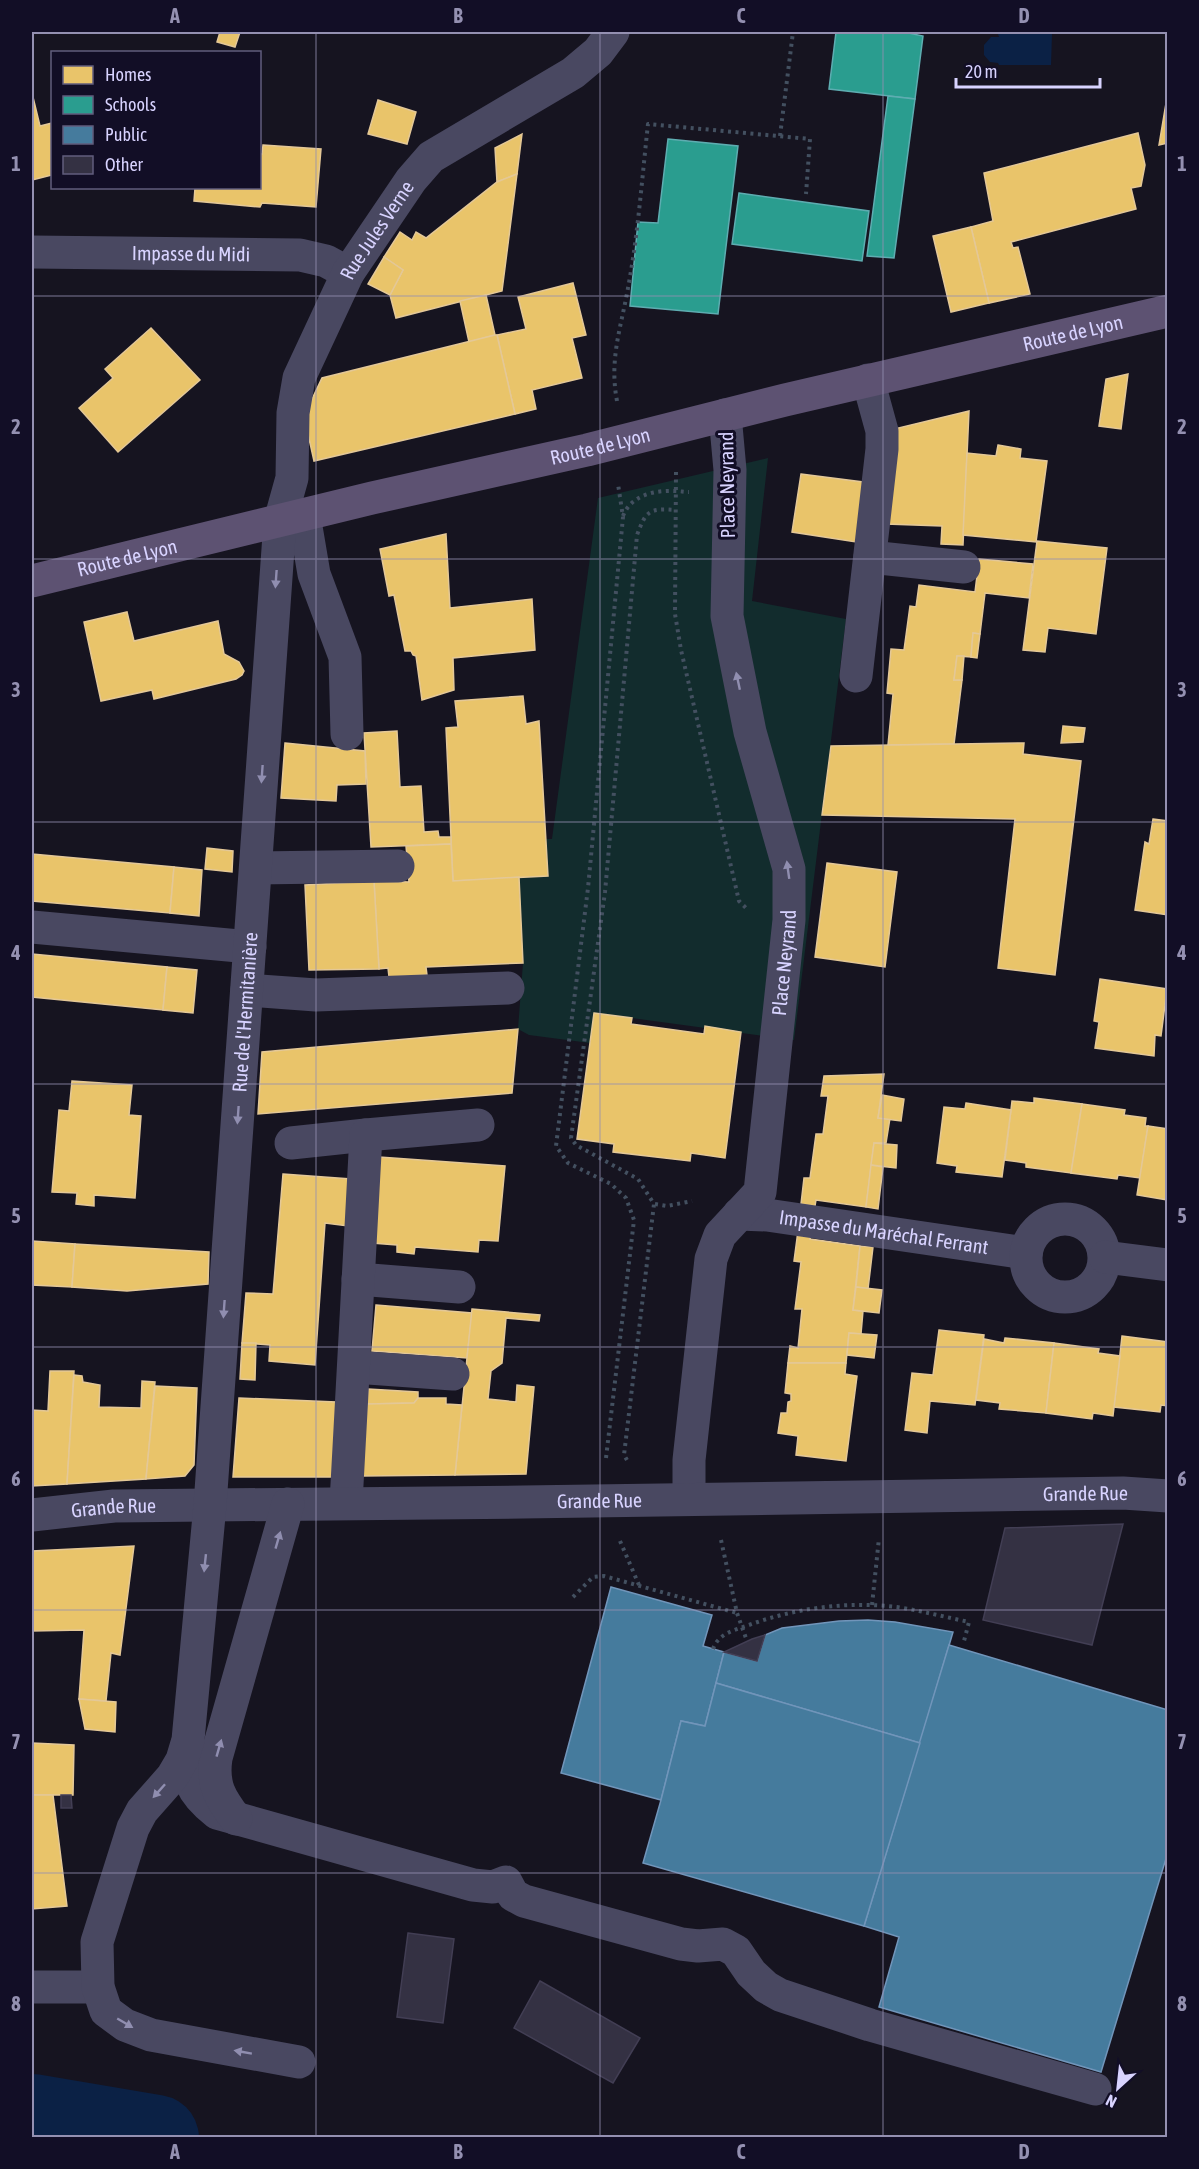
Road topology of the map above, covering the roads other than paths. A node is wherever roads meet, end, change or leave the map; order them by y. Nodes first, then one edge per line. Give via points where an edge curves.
1 (613, 32) edge
2 (32, 252) edge
3 (348, 273) junction
4 (1167, 311) edge
5 (868, 380) junction
6 (725, 415) junction
7 (292, 518) junction
8 (870, 557) junction
9 (964, 567) dead end
10 (32, 581) edge
11 (856, 676) dead end
12 (347, 734) dead end
13 (398, 866) dead end
14 (256, 868) junction
15 (32, 927) edge
16 (250, 947) junction
17 (508, 988) dead end
18 (247, 990) junction
19 (478, 1125) dead end
20 (366, 1135) junction
21 (291, 1143) dead end
22 (739, 1214) junction
23 (1026, 1253) junction
24 (1105, 1257) junction
25 (1167, 1265) edge
26 (358, 1279) junction
27 (459, 1287) dead end
28 (354, 1367) junction
29 (453, 1374) dead end
30 (1167, 1496) edge
31 (700, 1499) junction
32 (346, 1503) junction
33 (288, 1504) junction
34 (210, 1505) junction
35 (32, 1515) edge
36 (188, 1740) junction
37 (237, 1820) junction
38 (32, 1987) edge
39 (98, 1987) junction
40 (299, 2062) dead end
41 (1095, 2089) dead end

1 - 3 street, Rue Jules Verne via 573,74 431,157
2 - 3 street, Impasse du Midi via 300,255 326,261
3 - 7 street, Rue Jules Verne via 299,378 292,413
4 - 5 main road, Route de Lyon
5 - 6 main road, Route de Lyon
5 - 8 street via 882,431
6 - 7 main road, Route de Lyon
22 -> 6 street, Place Neyrand via 760,1192 789,920 789,869 750,732 727,616 730,487
7 - 10 main road, Route de Lyon
7 - 12 street via 345,657
7 -> 14 street, Rue de l'Hermitanière
8 - 9 street
8 - 11 street
13 - 14 street
14 - 16 street, Rue de l'Hermitanière
15 - 16 street
16 - 18 street, Rue de l'Hermitanière
17 - 18 street via 316,995
18 -> 34 street, Rue de l'Hermitanière
19 - 20 street
20 - 21 street
20 - 26 street
22 - 23 street, Impasse du Maréchal Ferrant
22 - 31 street, Place Neyrand via 720,1235 711,1259 689,1460
23 - 24 street via 1038,1230 1061,1219 1087,1225 1099,1240
23 - 24 street via 1031,1279 1050,1295 1063,1298 1088,1292 1100,1276
24 - 25 street
26 - 27 street
26 - 28 street
28 - 29 street
28 - 32 street
30 - 31 street, Grande Rue via 1113,1493
31 - 32 street, Grande Rue
32 - 33 street, Grande Rue
33 - 34 street, Grande Rue
37 -> 33 street via 217,1790 215,1766
34 - 35 street, Grande Rue via 114,1506
34 -> 36 street, Rue de l'Hermitanière
36 - 37 street via 187,1769 192,1787 217,1813
36 -> 39 street via 172,1777 142,1811 133,1828 97,1942
37 - 41 street via 473,1885 493,1887 506,1882 513,1894 524,1901 681,1944 723,1944 736,1951 751,1973 780,1995 870,2025
38 - 39 street
39 - 40 street via 106,2011 125,2025 151,2035

